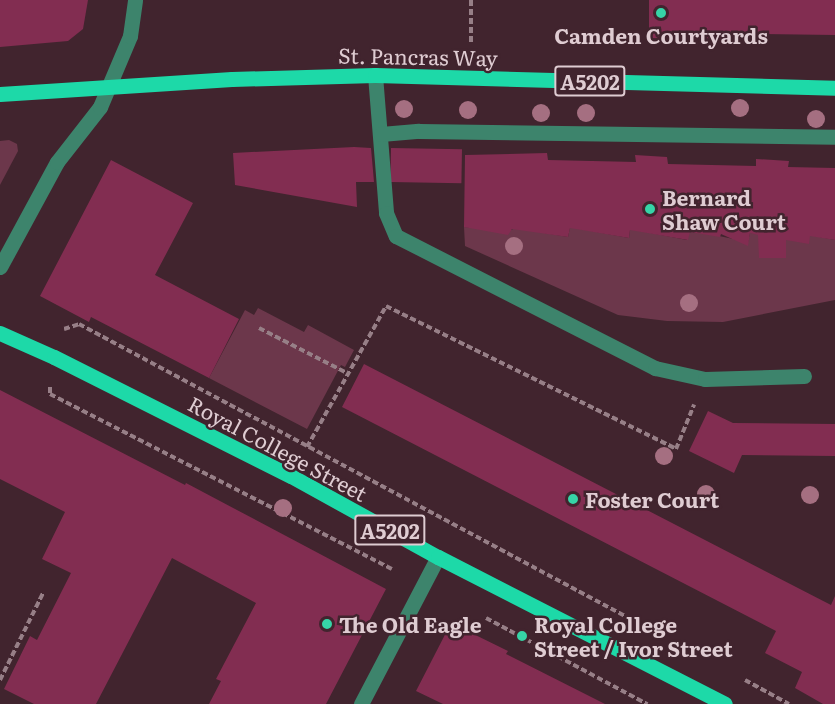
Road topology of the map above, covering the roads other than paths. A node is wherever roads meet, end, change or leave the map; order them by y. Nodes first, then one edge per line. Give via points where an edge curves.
1 (135, 0) edge
2 (375, 75) junction
3 (108, 87) junction
4 (835, 88) edge
5 (0, 94) edge
6 (381, 134) junction
7 (835, 137) edge
8 (0, 267) edge
9 (0, 333) edge
10 (804, 376) dead end
11 (438, 557) junction
12 (361, 704) edge
13 (725, 704) edge

1 - 3 street via 130,36
2 - 3 main road, St. Pancras Way / A5202
2 - 4 main road, St. Pancras Way / A5202
2 - 6 street
3 - 5 main road, St. Pancras Way / A5202
3 - 8 street via 95,117 57,162
6 - 7 street via 419,131
6 - 10 street via 386,213 396,236 655,368 705,379
9 - 11 main road, Royal College Street / A5202 via 270,465
11 - 12 street
11 - 13 main road, Royal College Street / A5202

